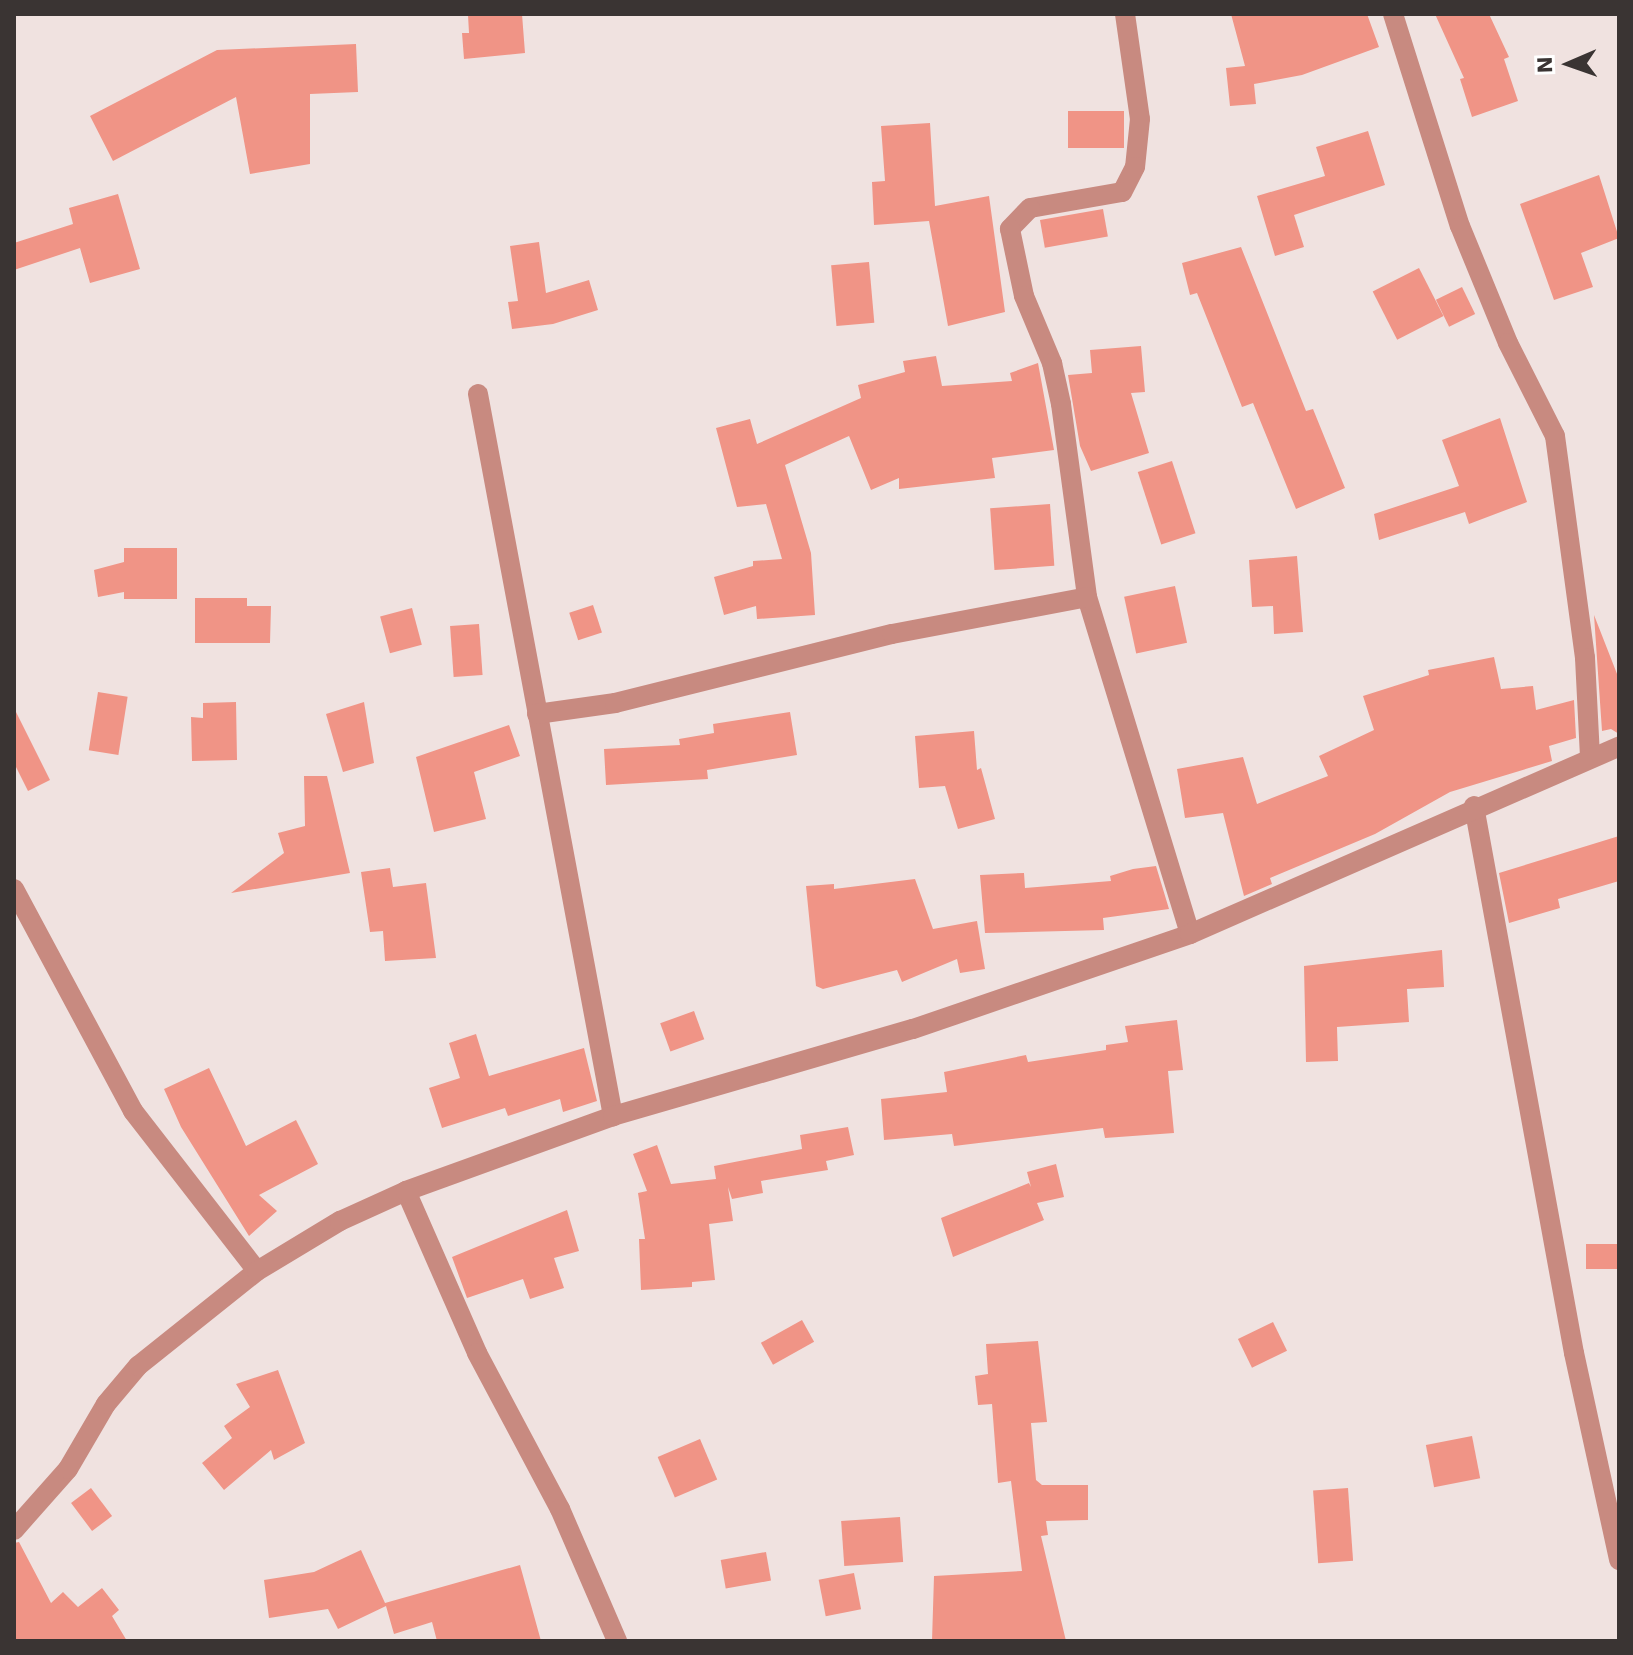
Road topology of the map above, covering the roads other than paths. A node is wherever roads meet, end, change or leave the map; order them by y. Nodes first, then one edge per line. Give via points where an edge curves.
1 (1125, 14) edge
2 (1393, 14) edge
3 (478, 394) dead end
4 (1087, 597) junction
5 (537, 714) junction
6 (1619, 747) edge
7 (1590, 756) junction
8 (1474, 806) junction
9 (14, 889) edge
10 (1190, 934) junction
11 (613, 1116) junction
12 (406, 1191) junction
13 (257, 1271) junction
14 (14, 1530) edge
15 (1619, 1560) edge
16 (617, 1641) edge

1 - 4 street via 1140,119 1135,167 1122,192 1030,208 1010,229 1024,296 1052,363 1061,404
2 - 7 street via 1460,226 1508,343 1555,436 1585,658
3 - 5 street
4 - 5 street via 892,634 615,703
4 - 10 street
5 - 11 street
6 - 7 street
7 - 8 street
8 - 10 street
8 - 15 street via 1574,1353
9 - 13 street via 133,1111
10 - 11 street via 913,1029
11 - 12 street
12 - 13 street via 340,1221
12 - 16 street via 477,1353 560,1509
13 - 14 street via 138,1366 106,1404 68,1469

